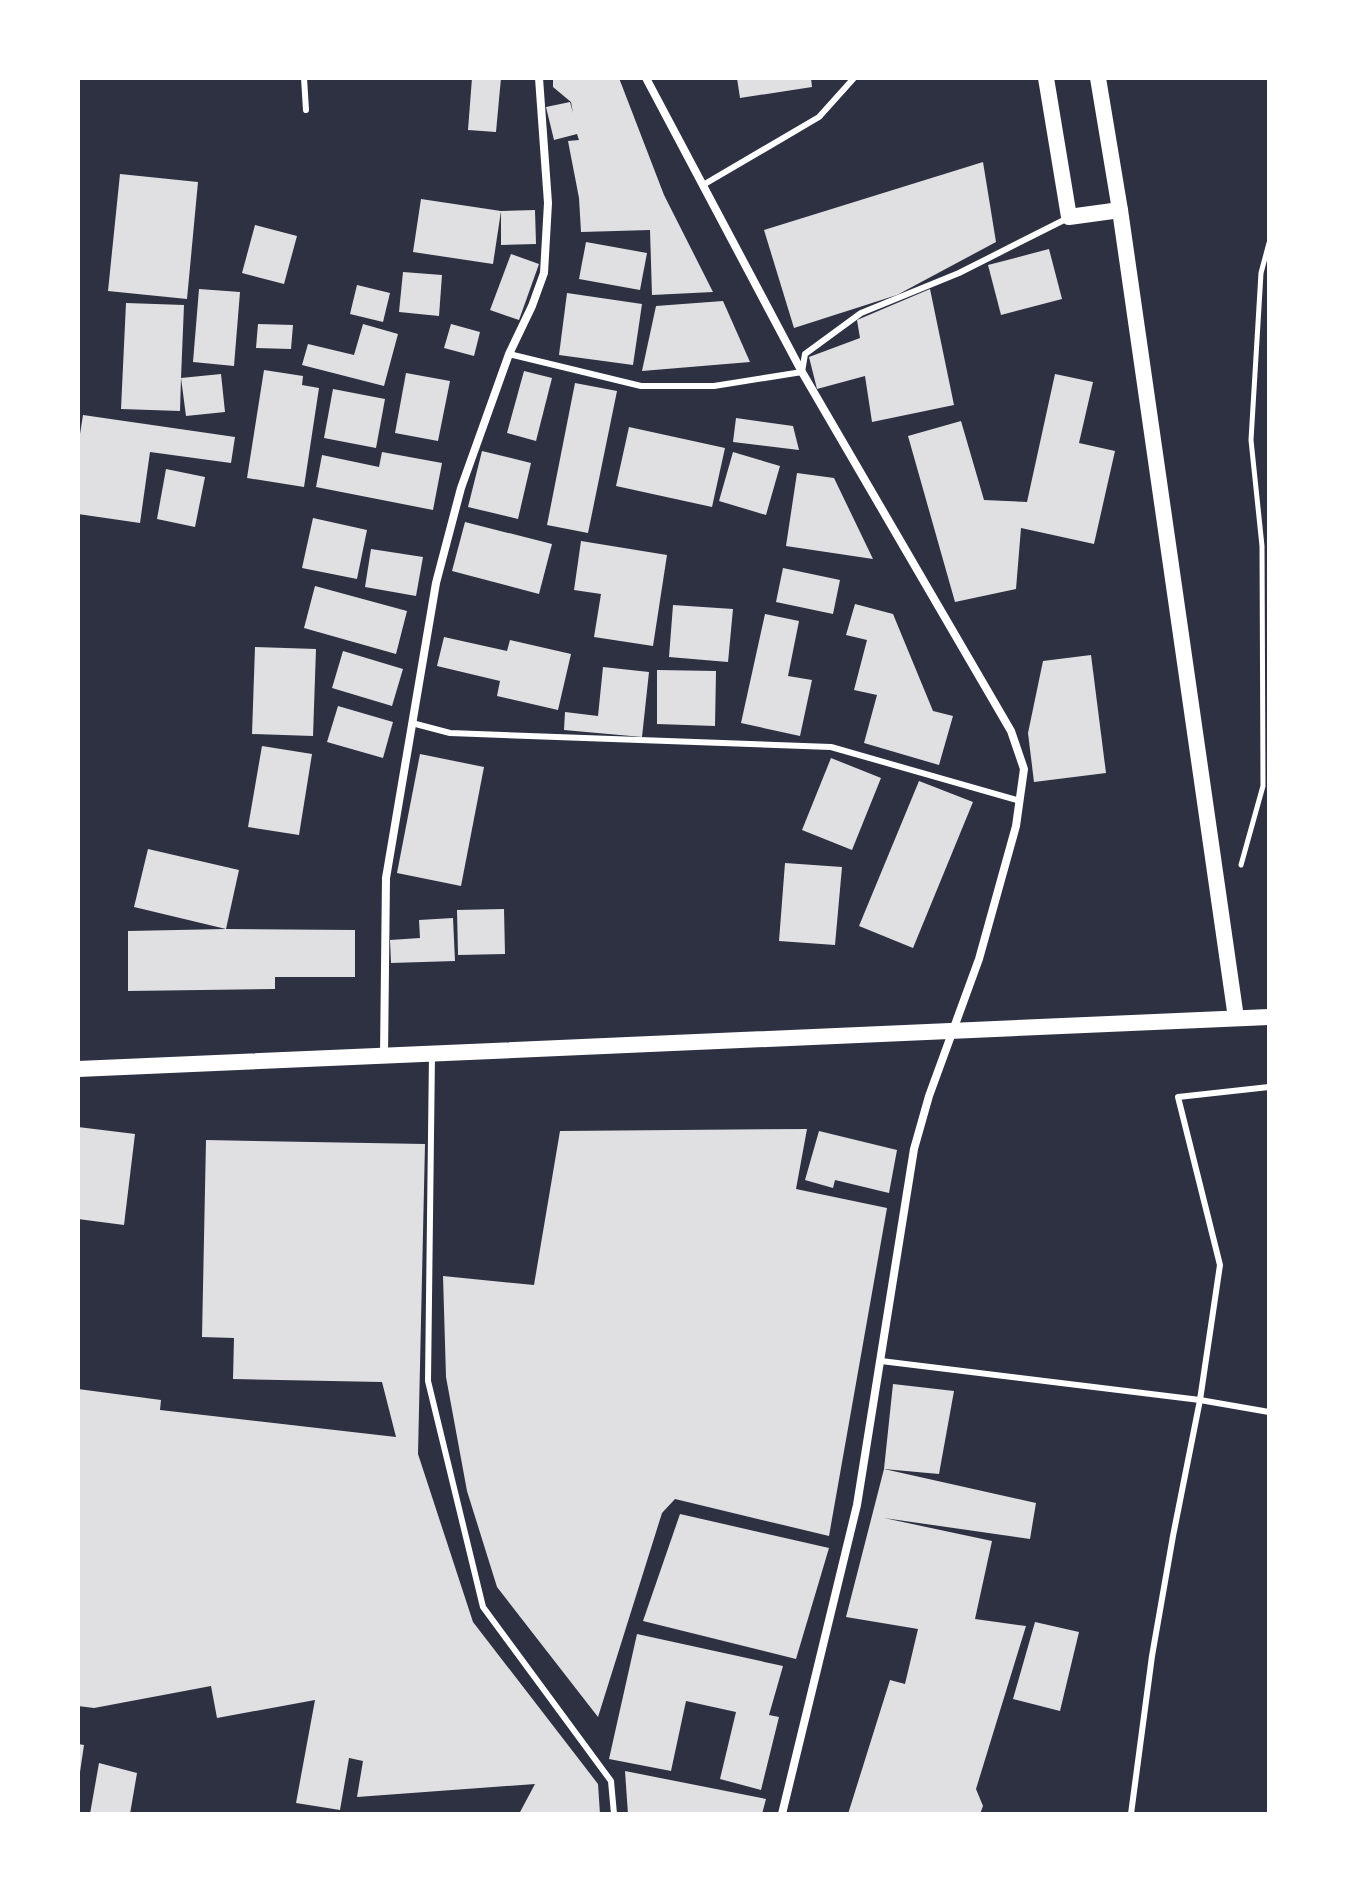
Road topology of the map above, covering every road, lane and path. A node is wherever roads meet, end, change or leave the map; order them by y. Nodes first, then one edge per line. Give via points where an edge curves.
1 (304, 78) edge
2 (539, 78) edge
3 (646, 78) edge
4 (854, 78) edge
5 (1046, 78) edge
6 (1098, 78) edge
7 (306, 110) dead end
8 (703, 185) junction
9 (1120, 210) junction
10 (1069, 217) junction
11 (1269, 243) edge
12 (509, 354) junction
13 (802, 372) junction
14 (412, 723) junction
15 (1020, 801) junction
16 (1239, 870) dead end
17 (1269, 1017) edge
18 (1236, 1018) junction
19 (953, 1030) junction
20 (432, 1053) junction
21 (384, 1056) junction
22 (78, 1069) edge
23 (1269, 1087) edge
24 (881, 1361) junction
25 (1200, 1400) junction
26 (1269, 1412) edge
27 (614, 1814) edge
28 (782, 1814) edge
29 (1131, 1814) edge

1 - 7 lane
2 - 12 street via 548,203 544,273
3 - 8 street
4 - 8 lane via 819,117
5 - 10 main road
6 - 9 main road
8 - 13 street
9 - 10 main road
9 - 18 main road
10 - 13 lane via 959,273 861,313 805,354
11 - 16 path via 1261,273 1251,440 1262,546 1263,786
12 - 13 lane via 641,386 714,386
12 - 14 street via 461,488 436,583
13 - 15 street via 1011,731 1024,769
14 - 15 lane via 450,733 831,747
14 - 21 street via 386,878
15 - 19 street via 979,959
17 - 18 main road
18 - 19 main road
19 - 20 main road
19 - 24 street via 914,1149
20 - 21 main road
20 - 27 lane via 428,1381 483,1607 611,1781
21 - 22 main road
23 - 25 lane via 1178,1097 1220,1265
24 - 25 lane
24 - 28 street via 857,1505
25 - 26 lane
25 - 29 lane via 1152,1656

